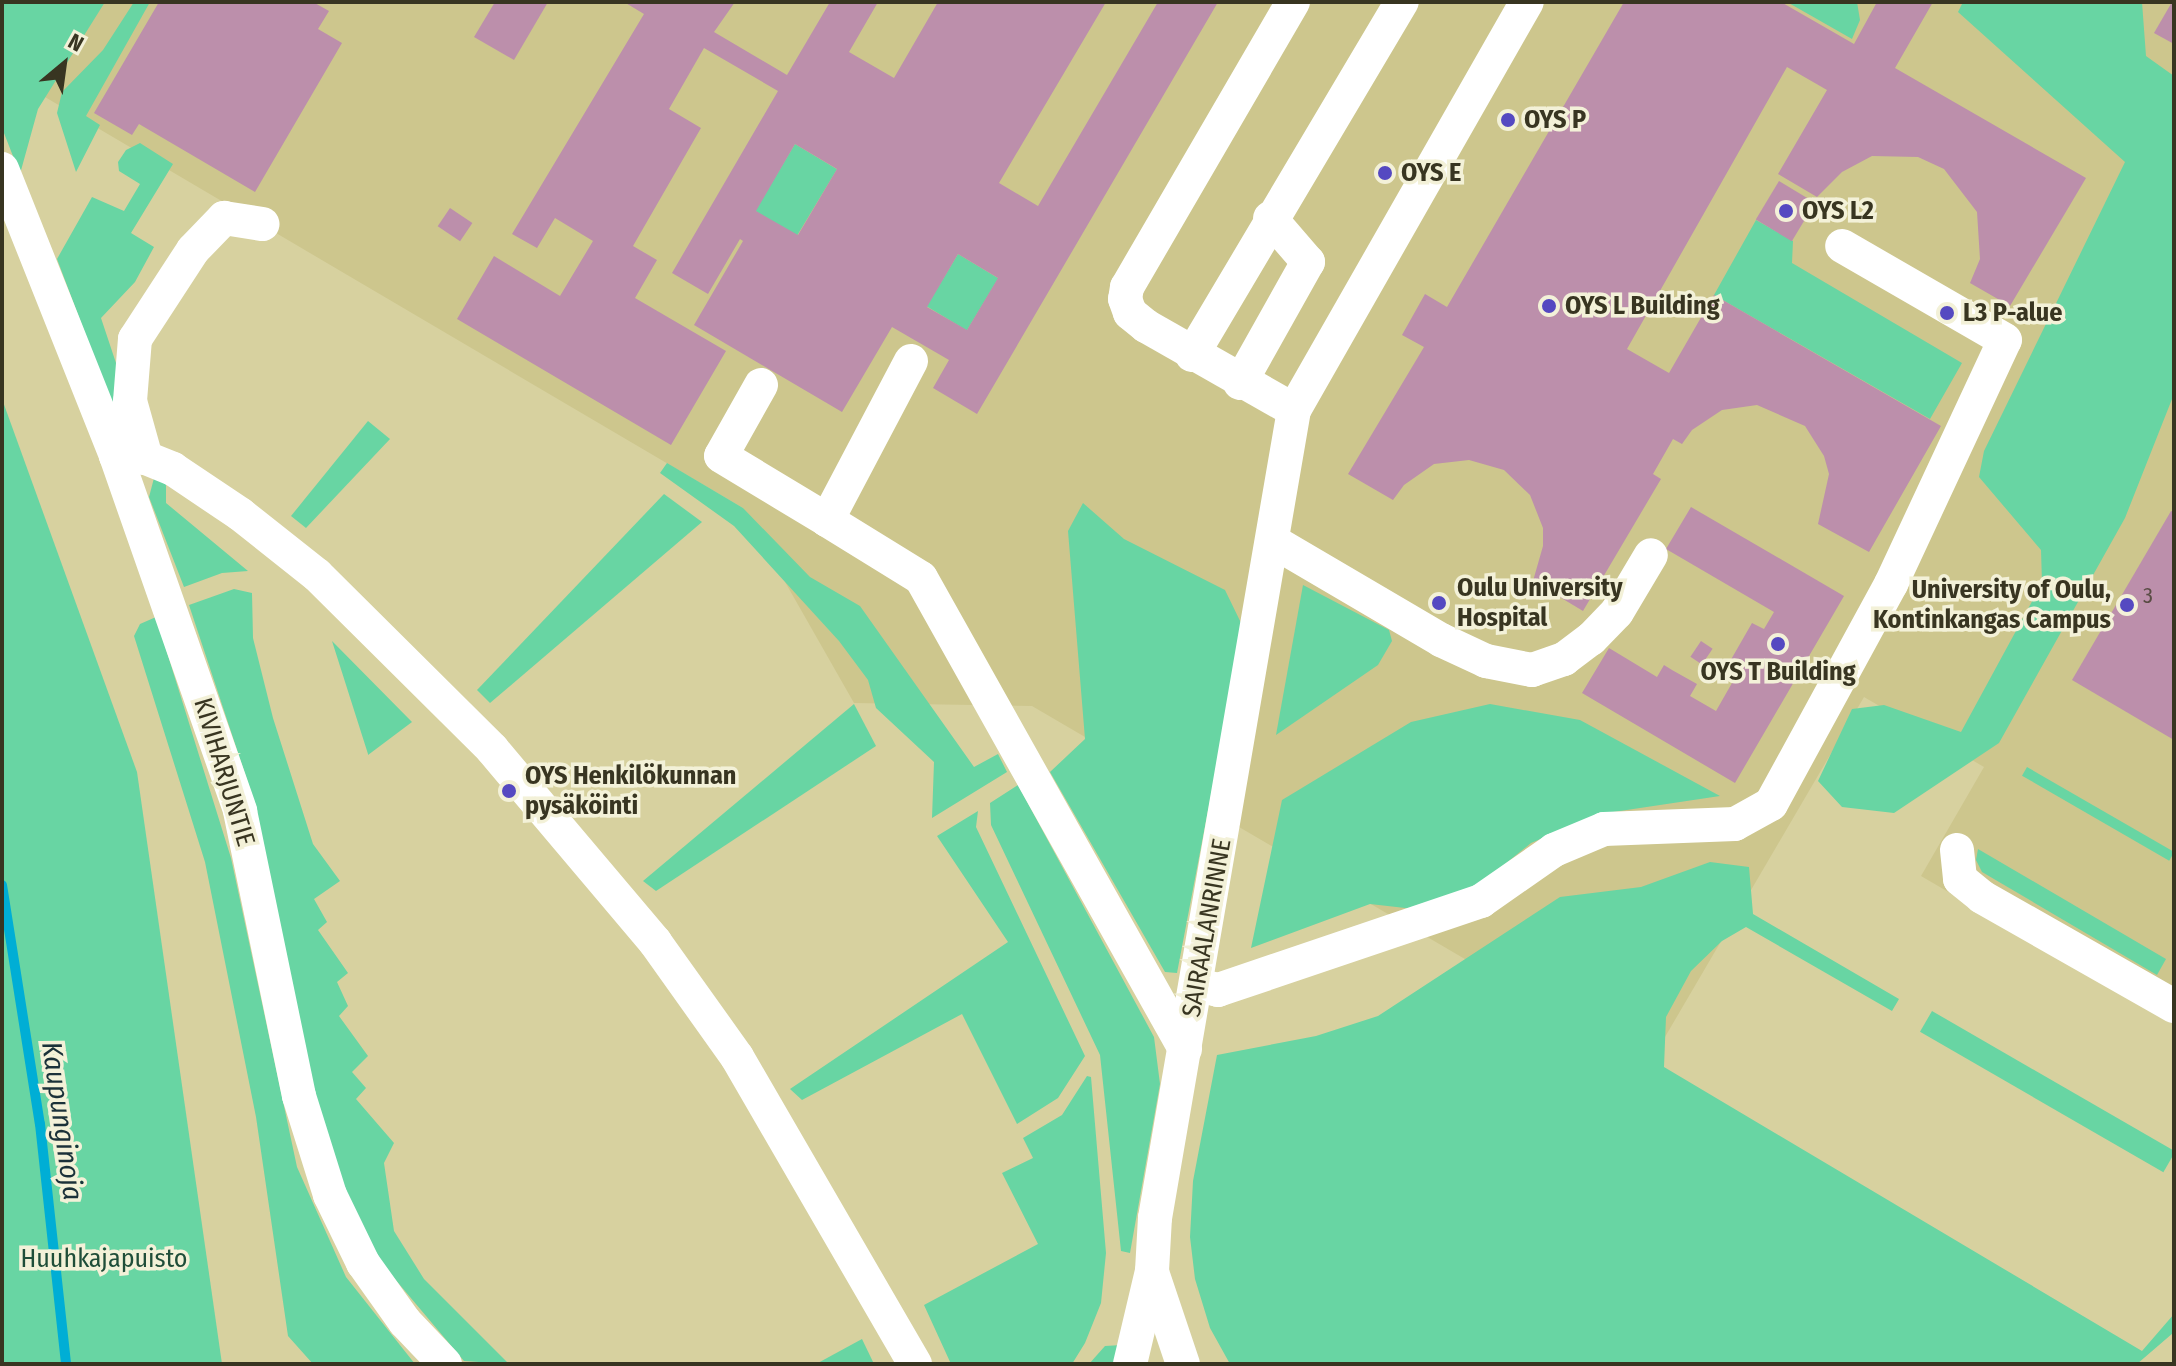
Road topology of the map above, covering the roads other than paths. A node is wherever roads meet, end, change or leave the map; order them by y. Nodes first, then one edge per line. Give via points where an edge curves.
1 (1293, 2) edge
2 (1402, 2) edge
3 (1527, 2) edge
4 (2, 169) edge
5 (1270, 218) junction
6 (263, 224) dead end
7 (1842, 246) dead end
8 (1192, 355) junction
9 (911, 361) dead end
10 (1240, 383) junction
11 (761, 385) dead end
12 (1294, 410) junction
13 (131, 457) junction
14 (827, 520) junction
15 (1274, 542) junction
16 (1651, 555) dead end
17 (1957, 850) dead end
18 (1197, 985) junction
19 (2174, 1006) edge
20 (1185, 1049) junction
21 (1152, 1271) junction
22 (445, 1364) edge
23 (915, 1364) edge
24 (1130, 1364) edge
25 (1183, 1364) edge

1 - 8 street via 1127,287 1130,313
2 - 5 street
3 - 12 street
4 - 13 street, KIVIHARJUNTIE
5 - 8 street
5 - 10 street via 1308,262
6 - 13 street via 224,218 193,250 135,339
7 - 18 street via 2005,340 1891,584 1771,804 1735,824 1604,829 1554,850 1481,901 1218,990
8 - 10 street
9 - 14 street
10 - 12 street
11 - 14 street via 721,456
12 - 15 street, SAIRAALANRINNE
13 - 22 street, KIVIHARJUNTIE via 240,811 299,1096 330,1195 363,1263 405,1322
13 - 23 street via 185,477 317,575 492,749 639,921 745,1069
14 - 20 street via 921,578
15 - 16 street via 1441,640 1486,661 1532,670 1564,659 1591,639 1617,612
15 - 18 street, SAIRAALANRINNE
17 - 19 street via 1960,879 1982,897
18 - 20 street, SAIRAALANRINNE
20 - 21 street, SAIRAALANRINNE via 1155,1218
21 - 24 street, SAIRAALANRINNE
21 - 25 street, SAIRAALANRINNE

